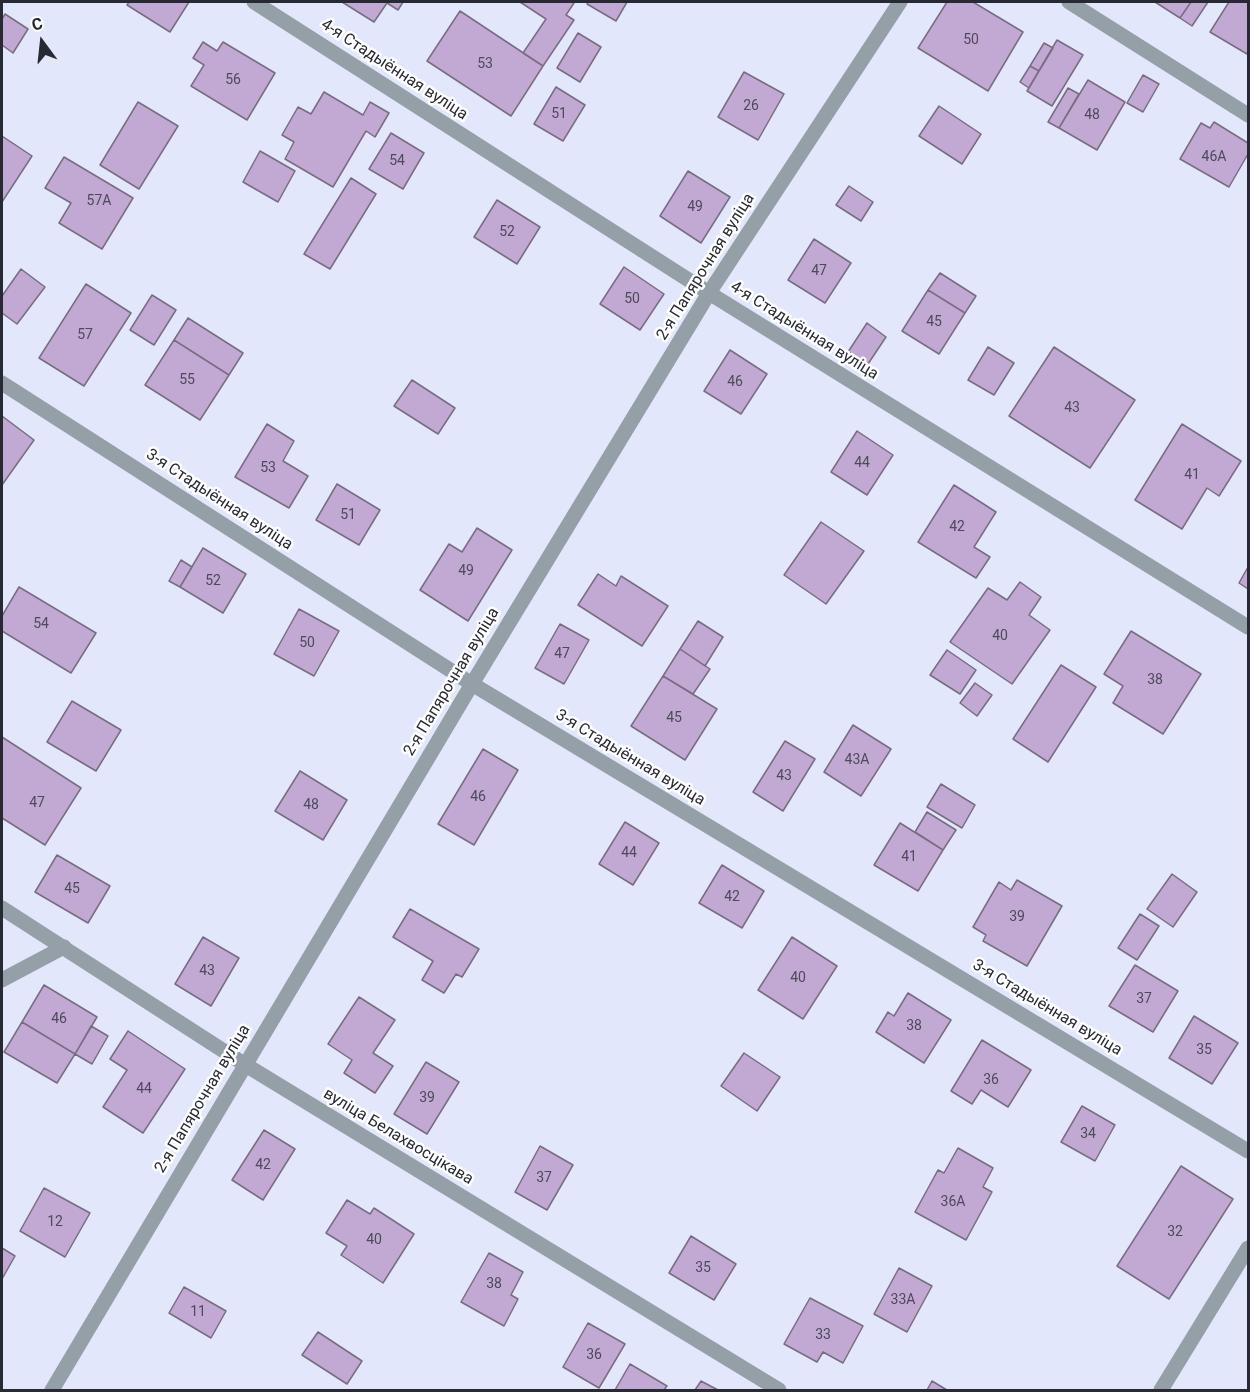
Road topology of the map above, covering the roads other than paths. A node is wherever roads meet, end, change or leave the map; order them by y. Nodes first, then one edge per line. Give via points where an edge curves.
1 (254, 2) edge
2 (900, 2) edge
3 (1069, 2) edge
4 (1248, 115) edge
5 (709, 293) junction
6 (2, 383) edge
7 (1248, 627) edge
8 (472, 684) junction
9 (2, 908) edge
10 (64, 947) junction
11 (2, 980) edge
12 (244, 1064) junction
13 (1248, 1151) edge
14 (1248, 1248) edge
15 (1166, 1389) edge
16 (52, 1390) edge
17 (779, 1390) edge

1 - 5 street, 4-я Стадыённая вуліца
2 - 5 street, 2-я Папярочная вуліца
3 - 4 street
5 - 7 street, 4-я Стадыённая вуліца
5 - 8 street, 2-я Папярочная вуліца
6 - 8 street, 3-я Стадыённая вуліца
8 - 12 street, 2-я Папярочная вуліца
8 - 13 street, 3-я Стадыённая вуліца
9 - 10 street, вуліца Белахвосцікава
10 - 11 street
10 - 12 street, вуліца Белахвосцікава
12 - 16 street, 2-я Папярочная вуліца
12 - 17 street, вуліца Белахвосцікава
14 - 15 street

